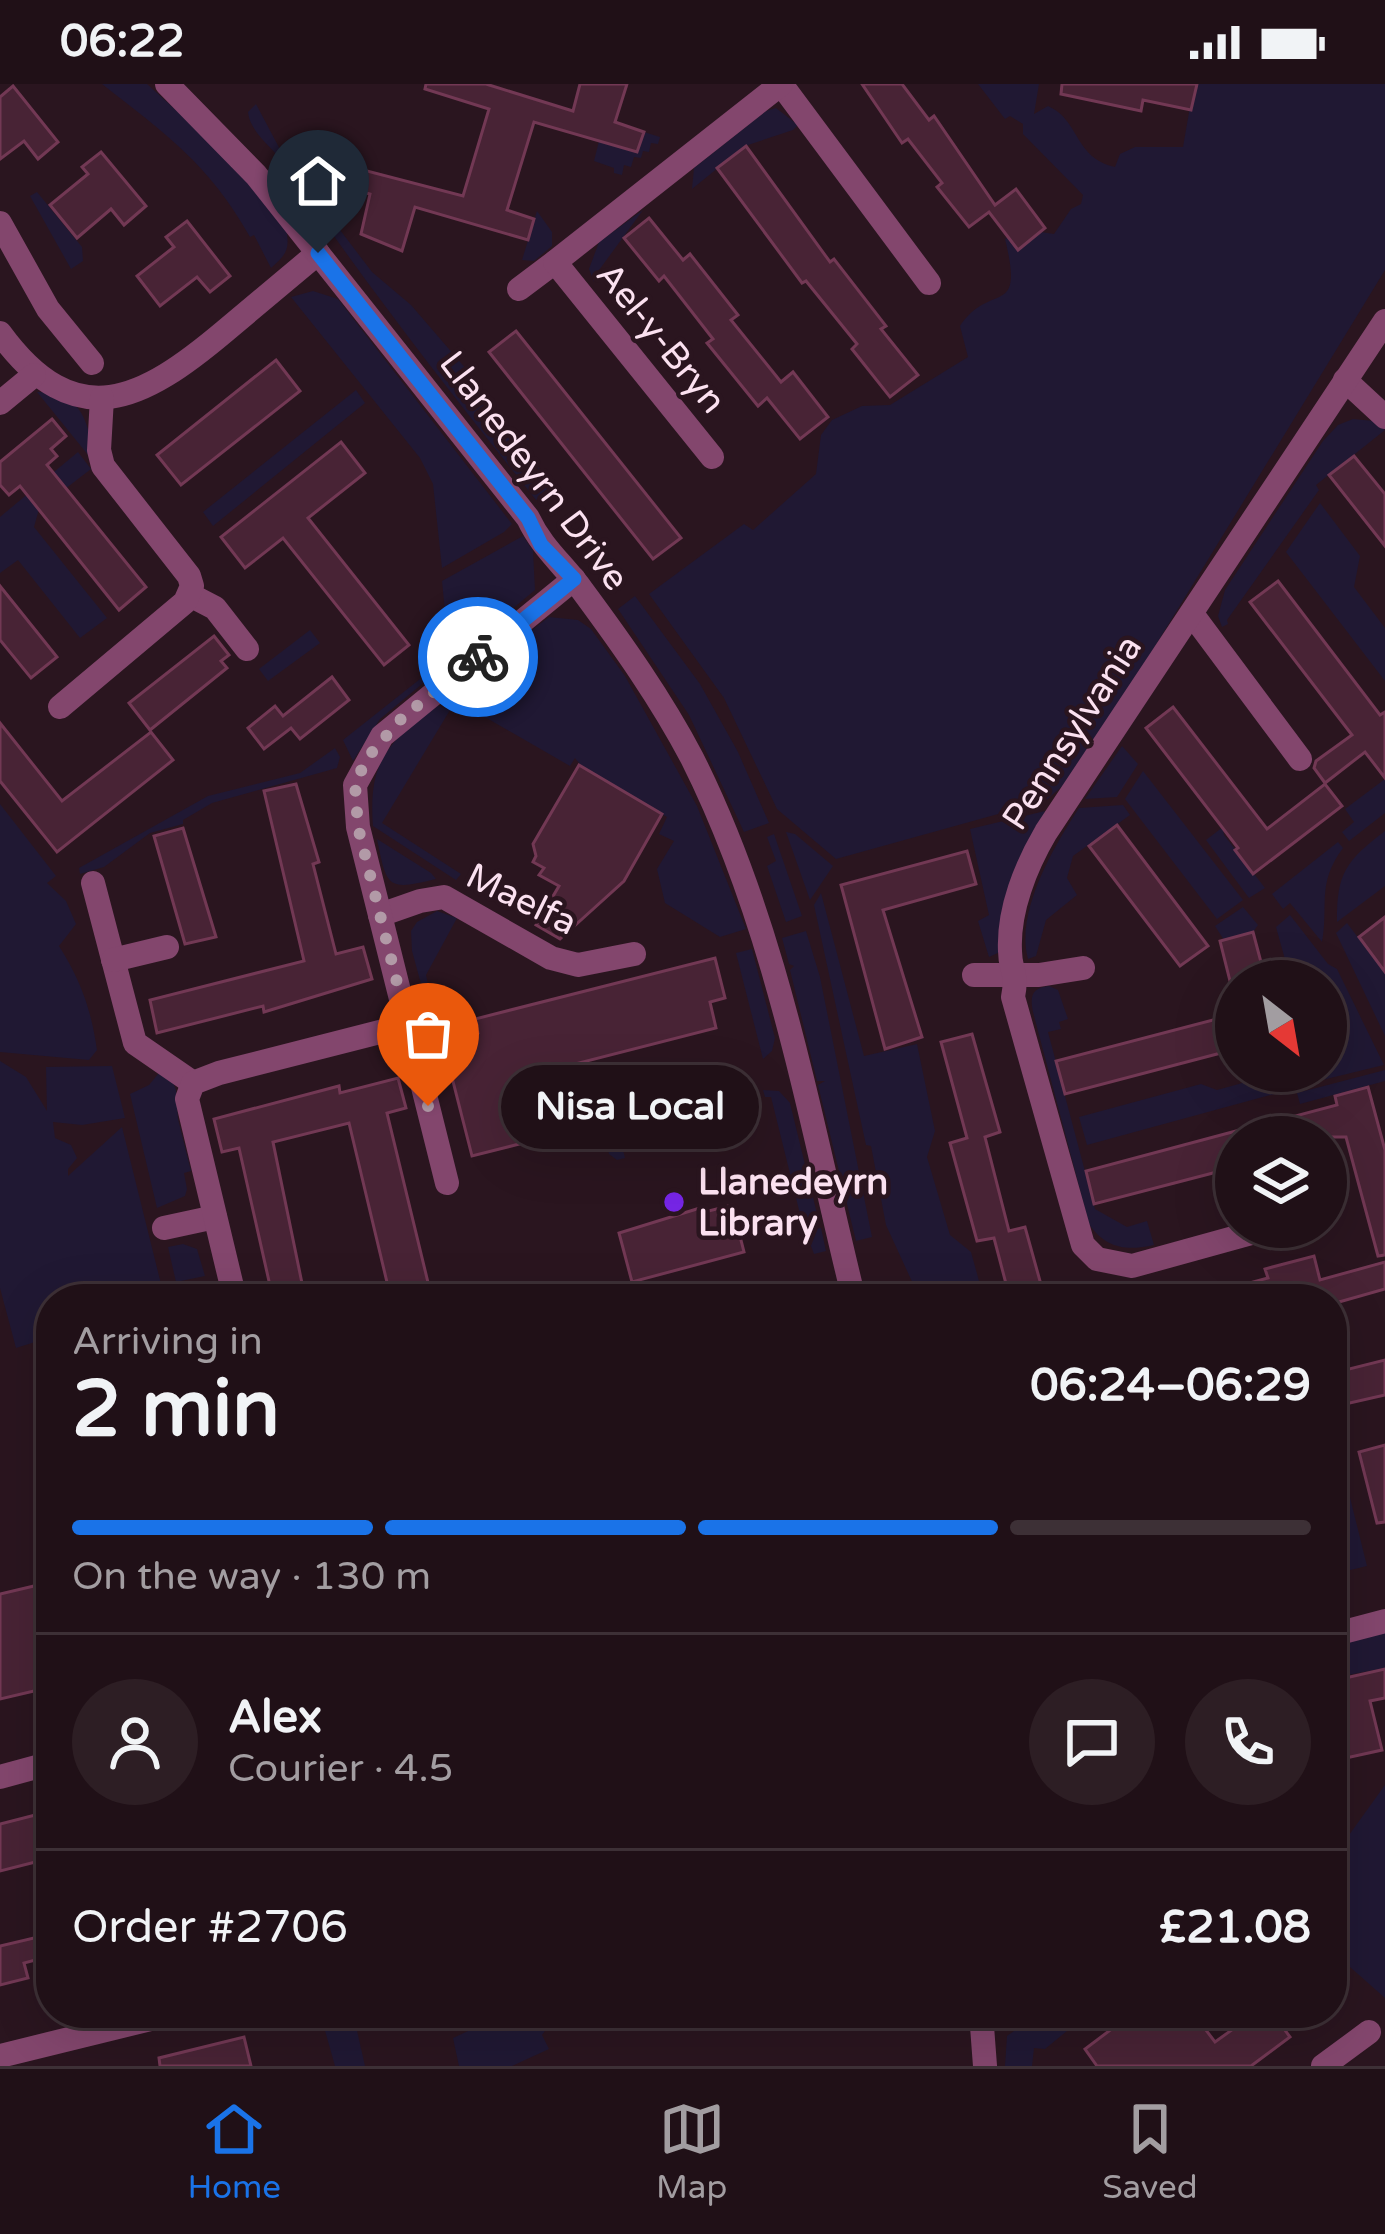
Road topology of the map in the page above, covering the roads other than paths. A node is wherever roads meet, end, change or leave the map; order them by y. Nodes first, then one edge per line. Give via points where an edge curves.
1 (167, 84) edge
2 (781, 84) edge
3 (0, 223) edge
4 (318, 253) junction
5 (555, 262) junction
6 (929, 283) dead end
7 (519, 289) dead end
8 (1385, 321) edge
9 (0, 333) edge
10 (92, 363) dead end
11 (34, 375) junction
12 (1346, 380) junction
13 (102, 398) junction
14 (0, 403) edge
15 (1385, 417) edge
16 (712, 457) dead end
17 (574, 579) junction
18 (190, 595) junction
19 (1192, 614) junction
20 (248, 649) dead end
21 (60, 707) dead end
22 (1300, 759) dead end
23 (93, 883) dead end
24 (380, 915) junction
25 (167, 947) dead end
26 (634, 955) dead end
27 (113, 960) junction
28 (1083, 968) dead end
29 (1018, 973) junction
30 (974, 975) dead end
31 (407, 1025) junction
32 (193, 1083) junction
33 (447, 1183) dead end
34 (215, 1217) junction
35 (164, 1228) dead end
36 (1215, 1243) edge
37 (231, 1284) edge
38 (850, 1284) edge
39 (1385, 1621) edge
40 (1347, 1631) edge
41 (36, 1767) edge
42 (0, 1777) edge
43 (114, 2028) edge
44 (982, 2028) edge
45 (1369, 2032) dead end
46 (0, 2056) edge
47 (985, 2066) edge
48 (1323, 2066) edge

1 - 4 street, Llanedeyrn Drive via 244,160
2 - 5 street, Ael-y-Bryn
2 - 6 street, Ael-y-Bryn
3 - 10 street via 48,309
4 - 13 street via 167,376
4 - 17 street, Llanedeyrn Drive
5 - 7 street
5 - 16 street, Ael-y-Bryn
8 - 12 street, Pennsylvania
9 - 11 street
11 - 13 street
11 - 14 street
12 - 15 street
12 - 19 street, Pennsylvania
13 - 18 street via 104,466 189,576
17 - 24 street via 382,736 355,784
17 - 38 street, Llanedeyrn Drive via 670,719 737,862 768,950
18 - 20 street via 214,608
18 - 21 street
19 - 22 street
19 - 29 street, Pennsylvania via 1030,860 1012,925 1009,956
23 - 27 street
24 - 26 street, Maelfa via 444,897 551,958 578,965
24 - 31 street
25 - 27 street
27 - 32 street via 135,1043
28 - 29 street
29 - 30 street
29 - 36 street, Pennsylvania via 1013,997 1083,1245 1097,1259 1132,1266
31 - 32 street
31 - 33 street
32 - 34 street via 187,1099
34 - 35 street
34 - 37 street
39 - 40 street
41 - 42 street
43 - 46 street
44 - 47 street
45 - 48 street

